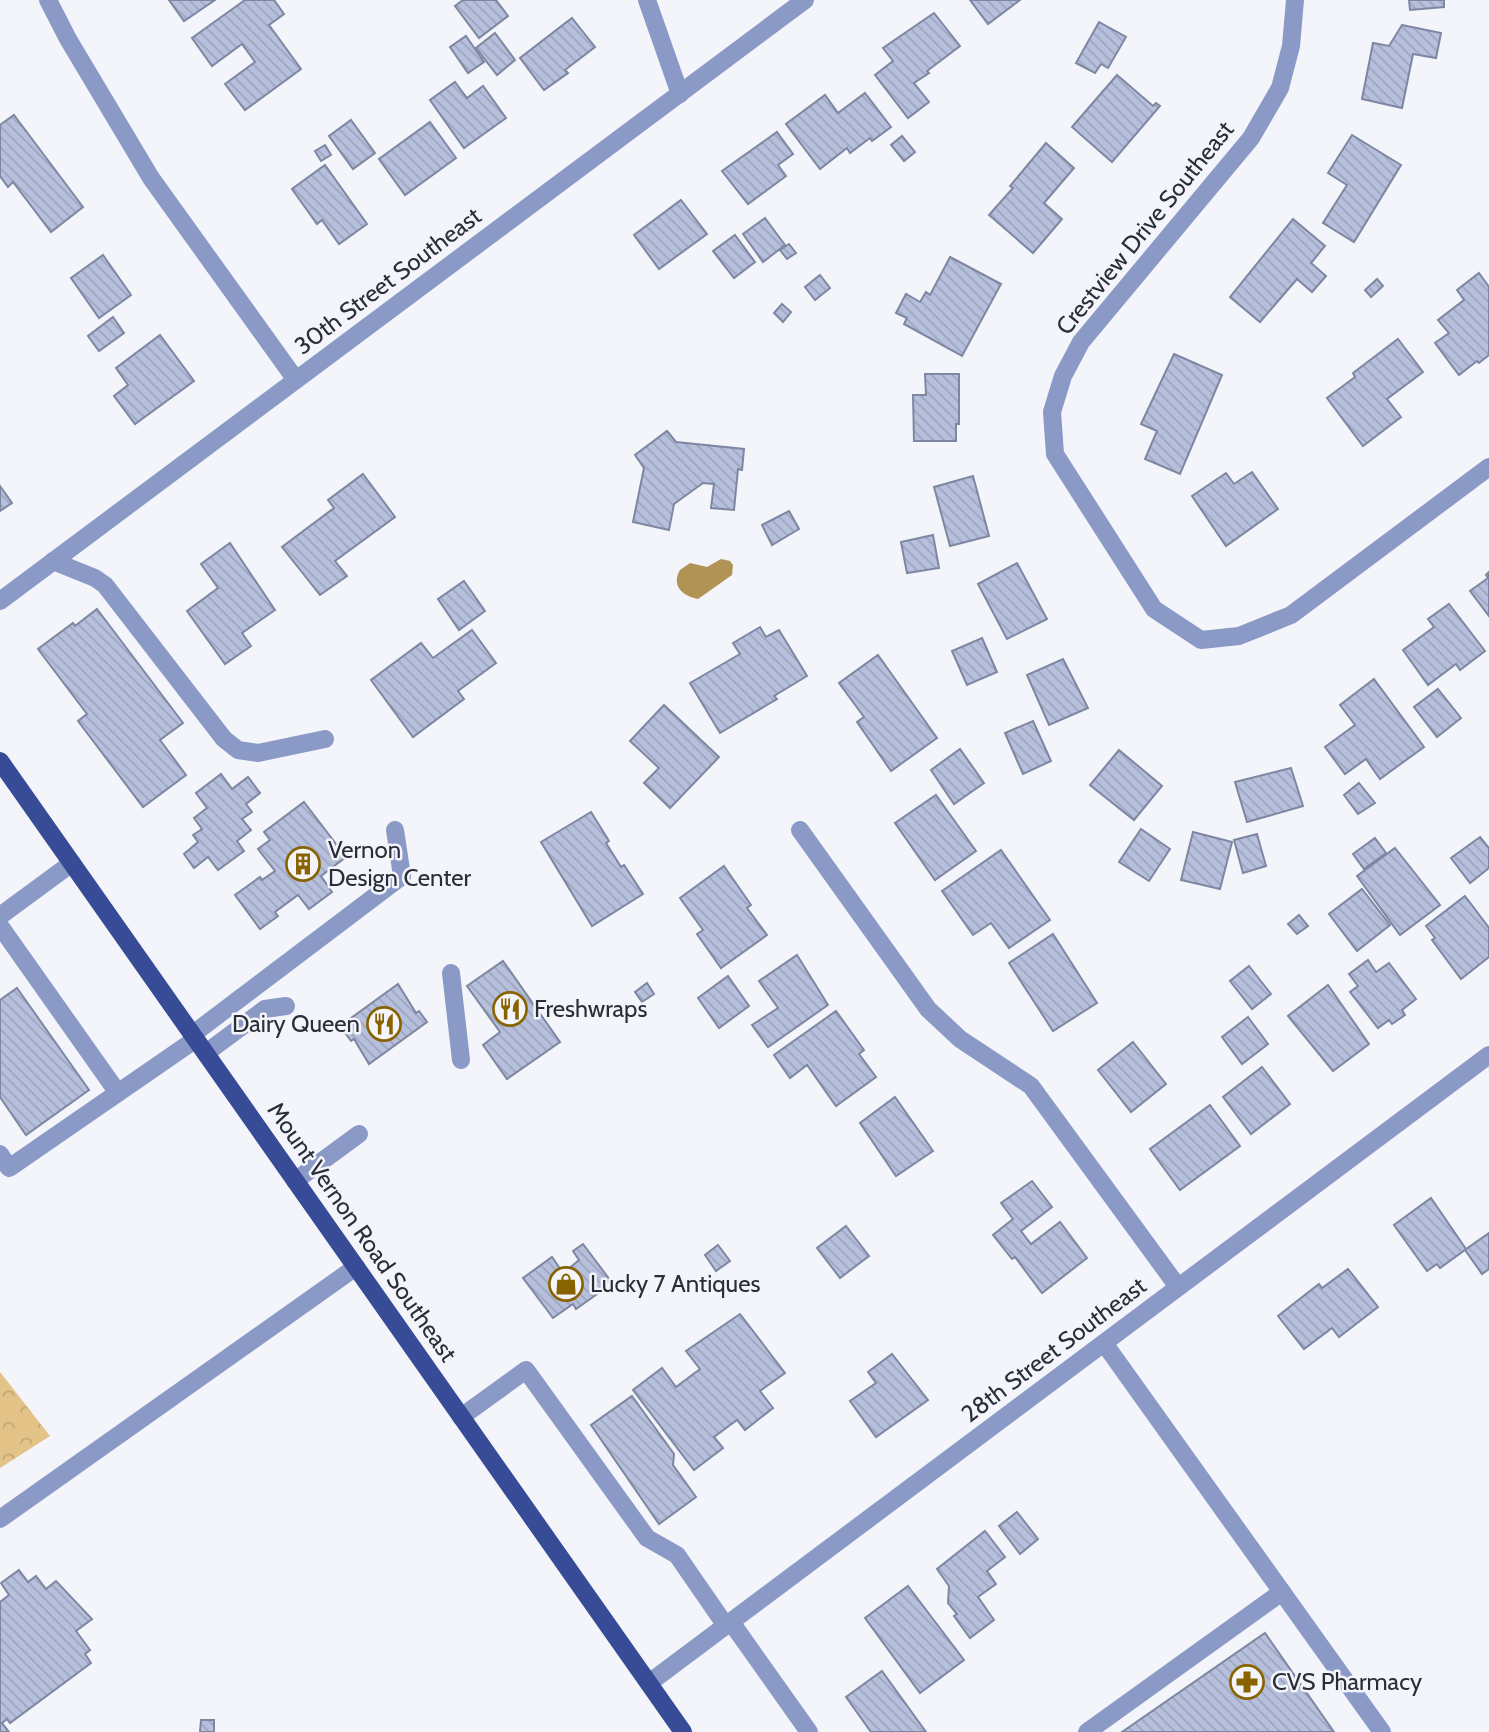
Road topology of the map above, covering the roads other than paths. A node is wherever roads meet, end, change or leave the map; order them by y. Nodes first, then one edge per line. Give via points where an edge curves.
1 (48, 0) edge
2 (646, 0) edge
3 (805, 0) edge
4 (1295, 0) edge
5 (680, 94) junction
6 (296, 380) junction
7 (1489, 467) edge
8 (53, 561) junction
9 (0, 601) edge
10 (325, 739) dead end
11 (0, 761) edge
12 (395, 830) dead end
13 (800, 830) dead end
14 (72, 863) junction
15 (0, 916) edge
16 (0, 926) edge
17 (451, 973) dead end
18 (286, 1006) dead end
19 (198, 1042) junction
20 (1489, 1055) edge
21 (461, 1060) dead end
22 (118, 1093) junction
23 (359, 1134) dead end
24 (0, 1154) edge
25 (295, 1181) junction
26 (356, 1267) junction
27 (1178, 1287) junction
28 (1104, 1343) junction
29 (461, 1417) junction
30 (0, 1519) edge
31 (1282, 1592) junction
32 (728, 1624) junction
33 (649, 1684) junction
34 (683, 1732) edge
35 (809, 1732) edge
36 (1087, 1732) edge
37 (1382, 1732) edge

1 - 6 street via 151,178
2 - 5 street
3 - 5 street, 30th Street Southeast
4 - 7 street, Crestview Drive Southeast via 1291,46 1280,88 1251,138 1075,353 1052,412 1055,454 1154,609 1201,640 1239,636 1291,615
5 - 6 street, 30th Street Southeast
6 - 8 street, 30th Street Southeast
8 - 9 street, 30th Street Southeast
8 - 10 street via 105,584 224,740 238,750 258,753
11 - 14 main road, Mount Vernon Road Southeast
12 - 19 street via 402,876
13 - 27 street via 928,1010 960,1039 1031,1086
14 - 15 street
14 - 19 main road, Mount Vernon Road Southeast
16 - 22 street
17 - 21 street
18 - 19 street via 265,1009
19 - 22 street
19 - 25 main road, Mount Vernon Road Southeast
20 - 27 street, 28th Street Southeast
22 - 24 street via 9,1167
23 - 25 street
25 - 26 main road, Mount Vernon Road Southeast
26 - 29 main road, Mount Vernon Road Southeast
26 - 30 street
27 - 28 street, 28th Street Southeast
28 - 31 street
28 - 32 street, 28th Street Southeast
29 - 32 street via 526,1370 647,1538 677,1555
29 - 33 main road, Mount Vernon Road Southeast
31 - 36 street
31 - 37 street
32 - 33 street, 28th Street Southeast
32 - 35 street
33 - 34 main road, Mount Vernon Road Southeast

